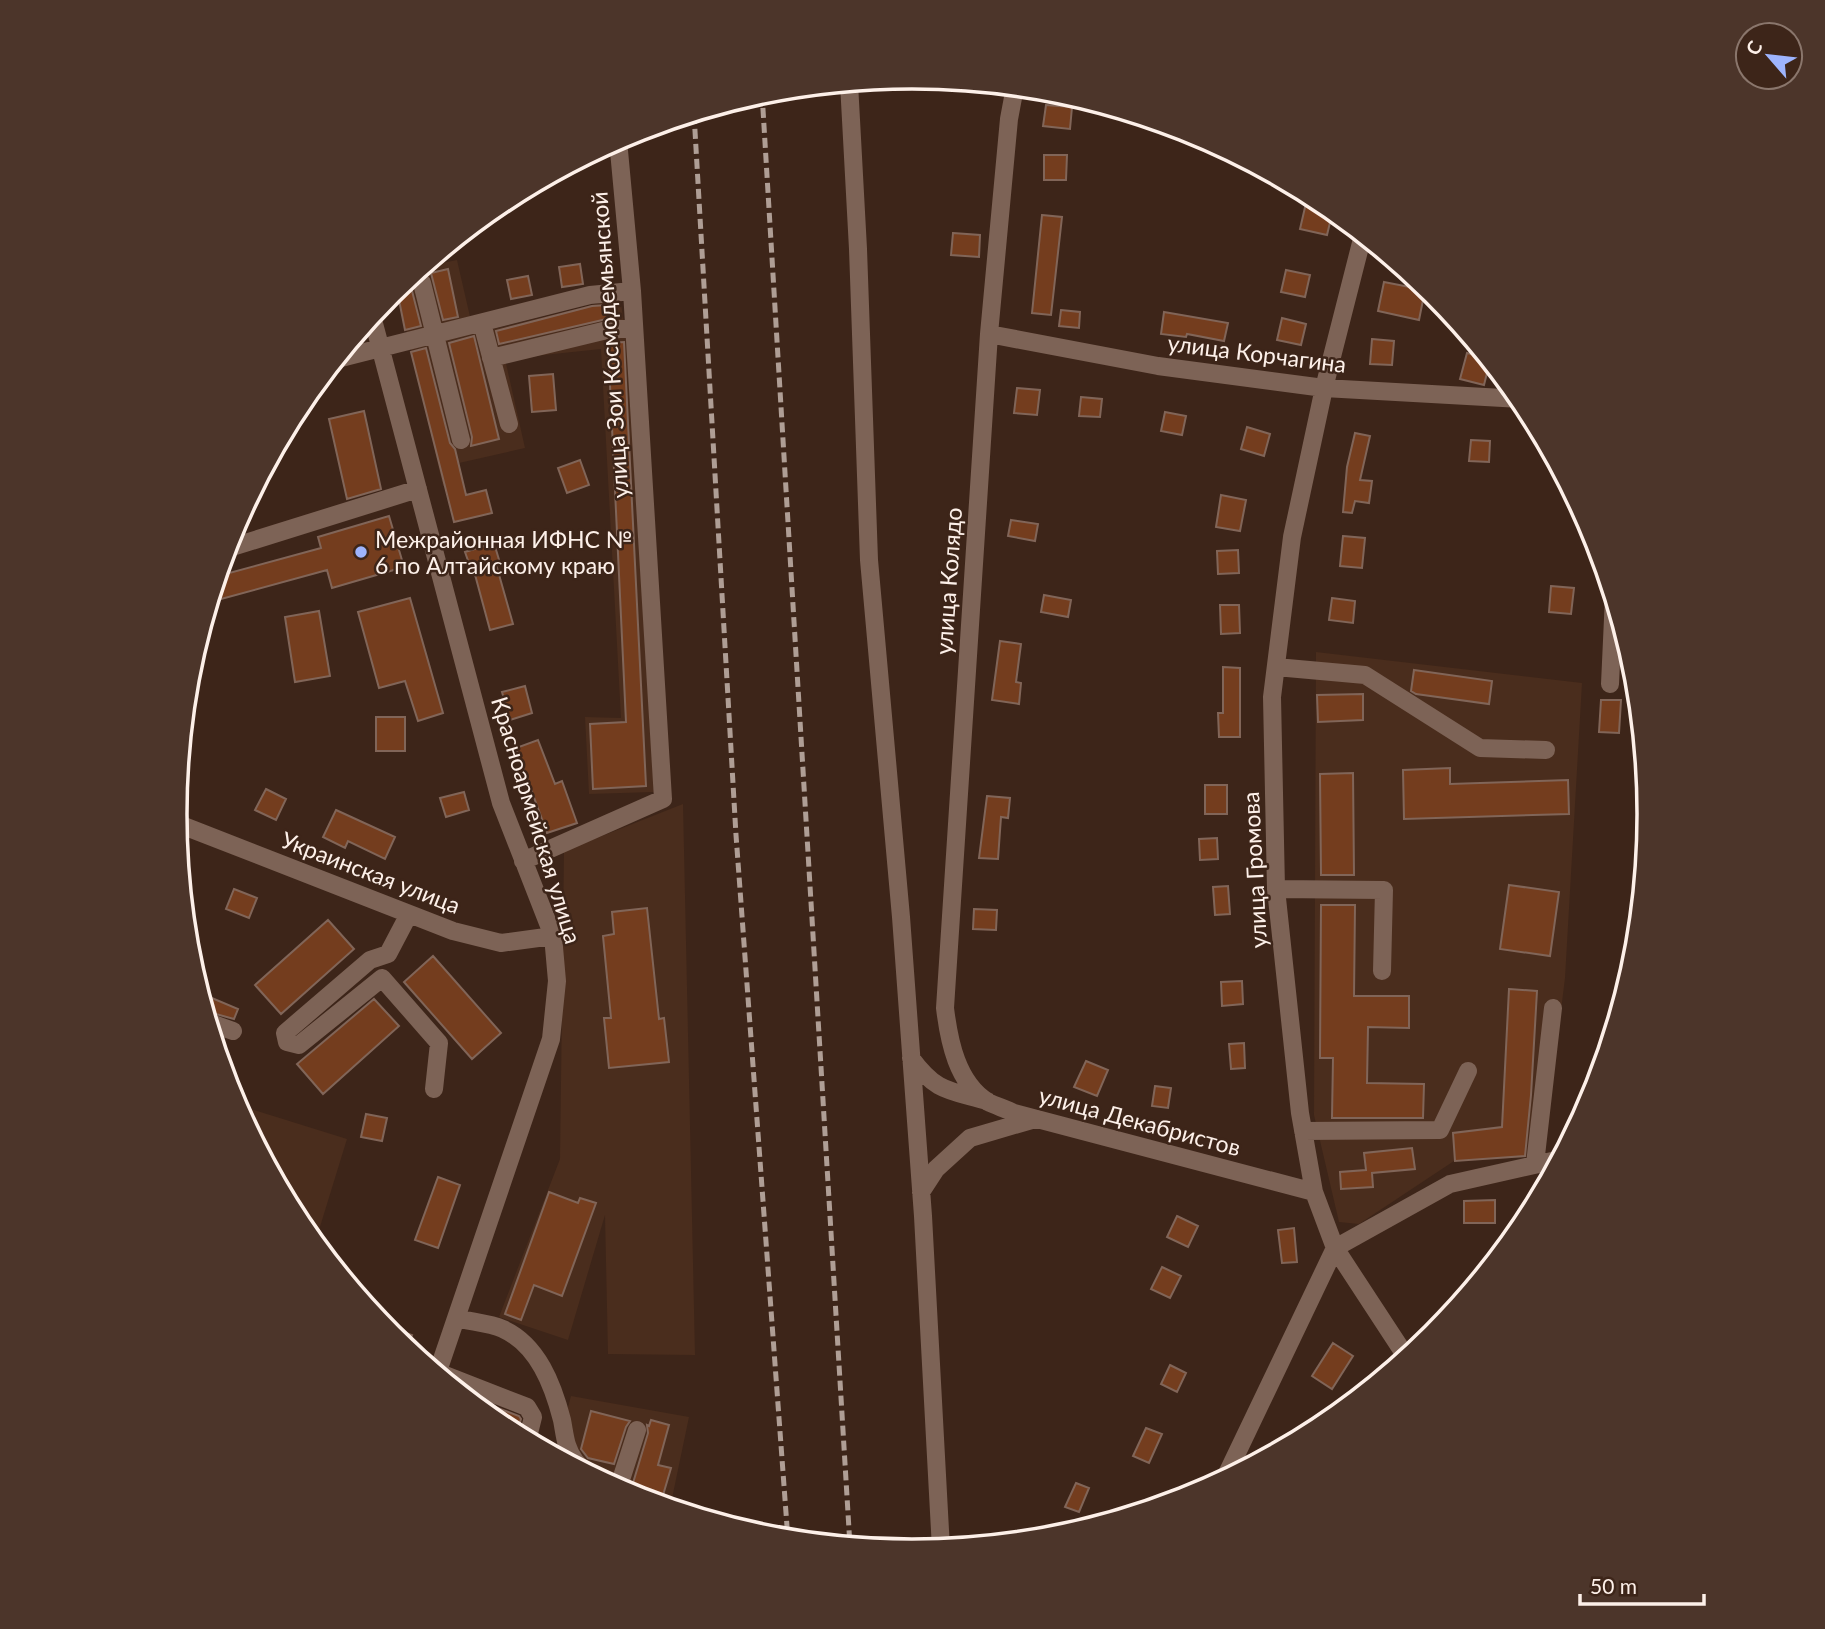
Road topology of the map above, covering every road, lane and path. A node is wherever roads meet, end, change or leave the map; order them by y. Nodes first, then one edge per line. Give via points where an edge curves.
1 (850, 92) edge
2 (1013, 96) edge
3 (619, 151) edge
4 (1361, 244) edge
5 (422, 284) dead end
6 (632, 291) junction
7 (482, 323) junction
8 (375, 328) edge
9 (634, 328) junction
10 (435, 334) junction
11 (989, 334) junction
12 (380, 347) junction
13 (352, 355) edge
14 (491, 358) junction
15 (1324, 388) junction
16 (1506, 398) edge
17 (509, 424) dead end
18 (461, 440) dead end
19 (418, 489) junction
20 (239, 545) edge
21 (1613, 626) edge
22 (1276, 667) junction
23 (1610, 684) dead end
24 (1546, 750) dead end
25 (188, 828) edge
26 (523, 861) junction
27 (1276, 889) junction
28 (409, 914) junction
29 (553, 936) junction
30 (388, 954) junction
31 (1382, 971) dead end
32 (382, 978) junction
33 (1553, 1008) dead end
34 (219, 1026) edge
35 (233, 1031) dead end
36 (911, 1058) junction
37 (1468, 1071) dead end
38 (964, 1076) joint
39 (434, 1089) dead end
40 (987, 1101) junction
41 (1035, 1119) junction
42 (1303, 1131) junction
43 (1549, 1161) edge
44 (1535, 1164) junction
45 (921, 1192) junction
46 (1314, 1192) junction
47 (1335, 1248) junction
48 (456, 1318) junction
49 (1401, 1350) edge
50 (440, 1365) edge
51 (482, 1398) edge
52 (530, 1430) edge
53 (637, 1430) dead end
54 (571, 1454) edge
55 (1231, 1466) edge
56 (621, 1479) edge
57 (940, 1539) edge

1 - 36 street via 869,560
2 - 11 street, улица Колядо
3 - 6 street, улица Зои Космодемьянской
4 - 15 street, улица Громова
5 - 10 street
6 - 7 street via 590,295
6 - 9 street, улица Зои Космодемьянской
7 - 10 street
7 - 14 street
8 - 12 street, Красноармейская улица
9 - 14 street via 607,330
9 - 26 street, улица Зои Космодемьянской via 663,799
10 - 12 street
10 - 18 street
11 - 15 street, улица Корчагина via 1158,366
11 - 38 street, улица Колядо via 945,1008 949,1040
12 - 13 street
12 - 19 street, Красноармейская улица
14 - 17 street
15 - 16 street, улица Корчагина
15 - 22 street, улица Громова via 1292,537
19 - 20 street
19 - 26 street, Красноармейская улица via 501,803
21 - 23 street
22 - 24 street via 1365,675 1480,748
22 - 27 street, улица Громова via 1272,697
25 - 28 street, Украинская улица
26 - 29 street, Красноармейская улица
27 - 31 street via 1384,890
27 - 42 street, улица Громова
28 - 29 street, Украинская улица via 501,943
28 - 30 street
29 - 48 street, Красноармейская улица via 557,981 551,1039
30 - 32 street
30 - 32 street via 370,960 285,1033 287,1042 299,1045
32 - 39 street via 439,1042
33 - 44 street
34 - 35 street
36 - 40 street via 939,1087
36 - 45 street
37 - 42 street via 1440,1130
38 - 40 street, улица Декабристов
40 - 41 street, улица Декабристов
41 - 45 street via 971,1138 936,1169
41 - 46 street, улица Декабристов
42 - 46 street, улица Громова
43 - 44 street
44 - 47 street via 1450,1184
45 - 57 street
46 - 47 street, улица Громова
47 - 49 street, улица Громова
47 - 55 street
48 - 50 street, Красноармейская улица
48 - 54 street via 502,1329 539,1358
51 - 52 street via 527,1407 533,1417
53 - 56 street

